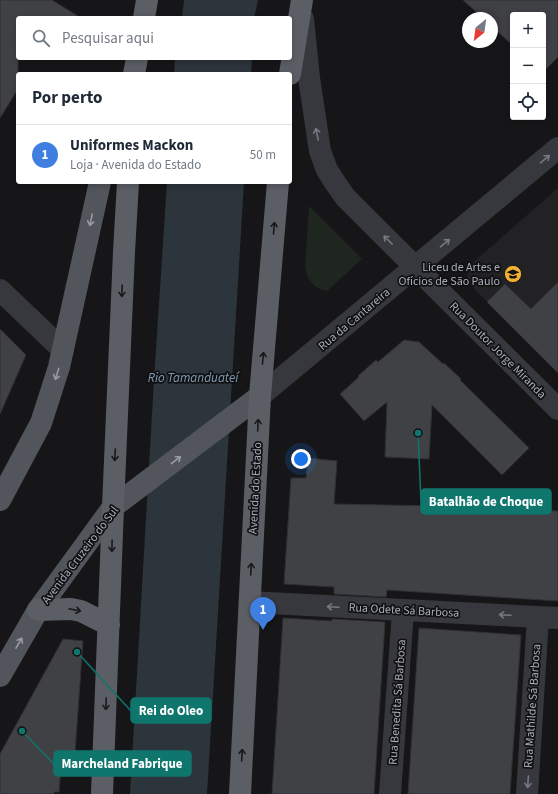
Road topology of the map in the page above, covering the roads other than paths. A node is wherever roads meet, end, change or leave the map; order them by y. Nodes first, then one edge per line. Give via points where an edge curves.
1 (147, 0) edge
2 (302, 1) edge
3 (144, 16) edge
4 (137, 60) edge
5 (134, 72) edge
6 (290, 72) edge
7 (558, 148) edge
8 (100, 184) edge
9 (128, 184) edge
10 (278, 184) edge
11 (415, 268) junction
12 (0, 290) edge
13 (63, 350) junction
14 (260, 396) junction
15 (558, 409) edge
16 (0, 500) edge
17 (113, 507) junction
18 (250, 602) junction
19 (38, 610) junction
20 (403, 611) junction
21 (548, 618) edge
22 (109, 625) junction
23 (0, 676) edge
24 (102, 794) edge
25 (240, 794) edge
26 (390, 794) edge
27 (527, 794) edge

1 - 3 highway
2 - 6 highway
11 -> 2 street, Rua Doutor Jorge Miranda via 345,197 327,170 320,151 314,115
4 - 5 highway
11 -> 7 street, Rua da Cantareira
8 -> 13 main road
9 -> 17 highway
14 -> 10 highway, Avenida do Estado
11 - 14 street, Rua da Cantareira
11 - 15 street, Rua Doutor Jorge Miranda
12 - 13 street
13 -> 16 main road via 41,423
17 -> 14 main road, Avenida Cruzeiro do Sul
18 -> 14 highway, Avenida do Estado
17 - 19 main road, Avenida Cruzeiro do Sul
17 -> 22 highway
20 -> 18 street, Rua Odete Sá Barbosa
25 -> 18 highway, Avenida do Estado
19 -> 22 highway via 81,611
23 -> 19 main road, Avenida Cruzeiro do Sul
21 -> 20 street, Rua Odete Sá Barbosa
20 - 26 street, Rua Benedita Sá Barbosa
21 -> 27 street, Rua Mathilde Sá Barbosa
22 -> 24 highway

